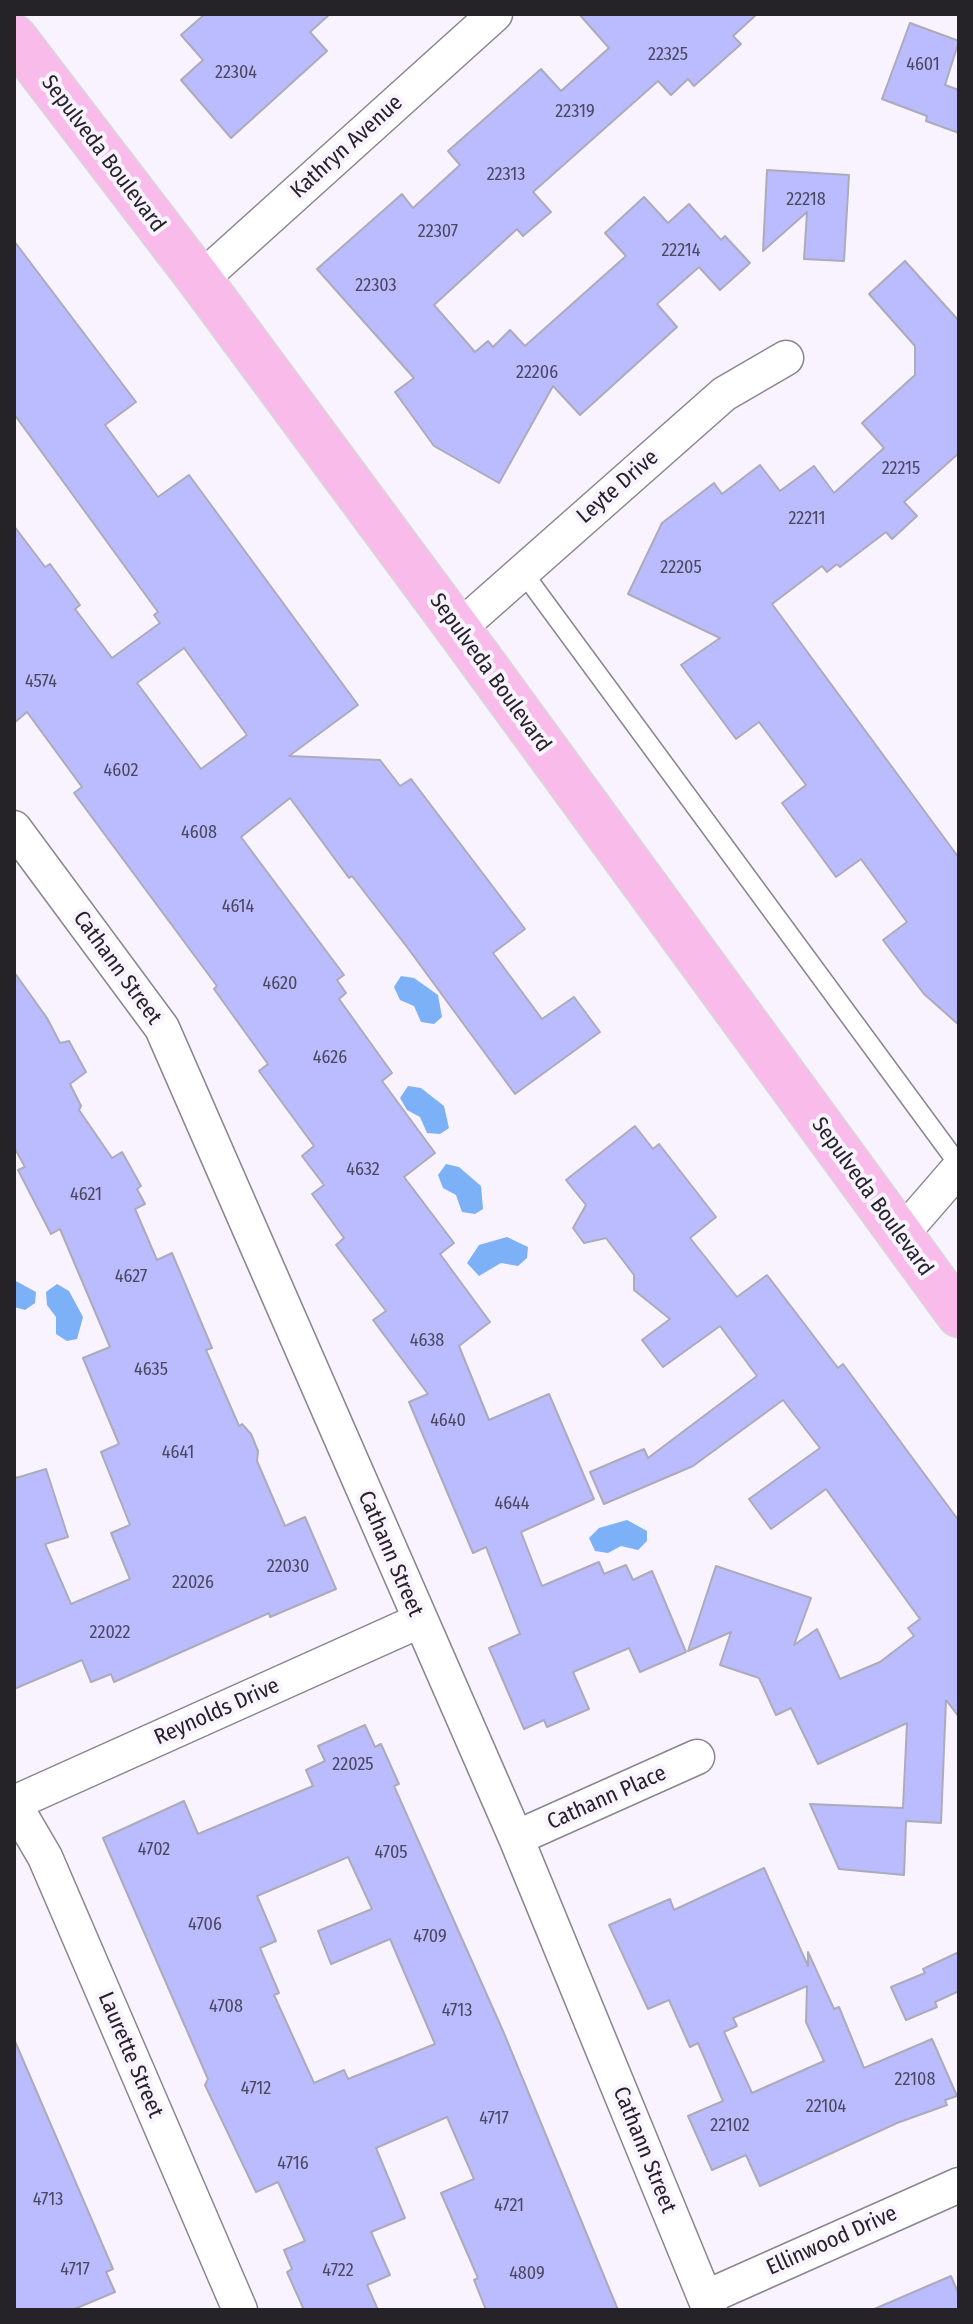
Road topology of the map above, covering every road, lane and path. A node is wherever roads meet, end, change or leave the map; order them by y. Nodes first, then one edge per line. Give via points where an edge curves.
1 (495, 14) edge
2 (14, 37) edge
3 (200, 280) junction
4 (786, 358) dead end
5 (522, 571) junction
6 (458, 629) junction
7 (14, 828) edge
8 (959, 1166) edge
9 (900, 1236) junction
10 (959, 1315) edge
11 (419, 1621) junction
12 (697, 1757) dead end
13 (14, 1803) edge
14 (516, 1838) junction
15 (959, 2185) edge
16 (707, 2304) edge
17 (240, 2310) edge

1 - 3 street, Kathryn Avenue
2 - 3 main road, Sepulveda Boulevard
3 - 6 main road, Sepulveda Boulevard
4 - 5 street, Leyte Drive via 724,394
5 - 6 street, Leyte Drive
5 - 8 lane
6 - 9 main road, Sepulveda Boulevard
7 - 11 street, Cathann Street via 162,1028
8 - 9 street
9 - 10 main road, Sepulveda Boulevard
11 - 13 street, Reynolds Drive
11 - 14 street, Cathann Street
12 - 14 street, Cathann Place
13 - 17 street, Laurette Street via 45,1857
14 - 16 street, Cathann Street
15 - 16 street, Ellinwood Drive

